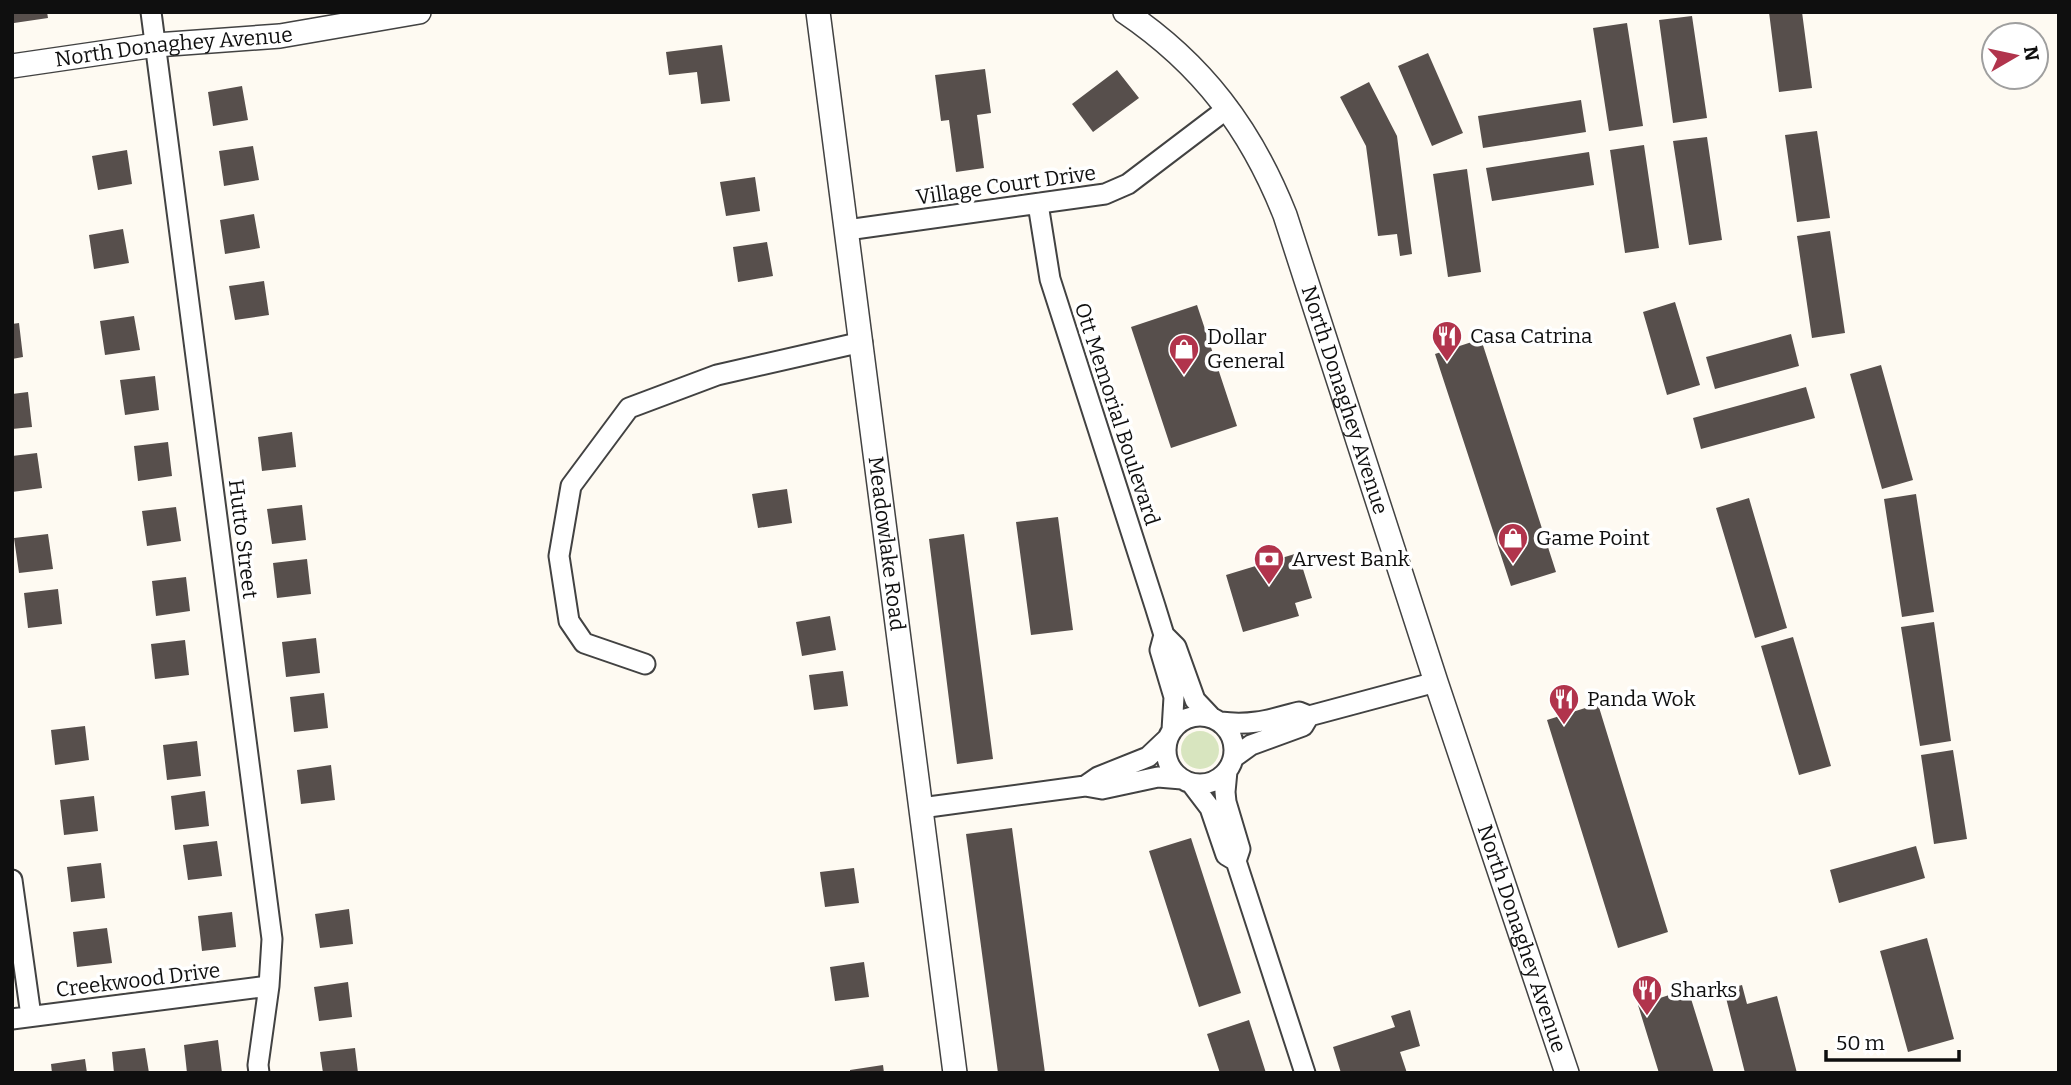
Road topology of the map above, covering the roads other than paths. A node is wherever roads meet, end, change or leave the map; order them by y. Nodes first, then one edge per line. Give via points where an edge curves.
1 (151, 12) edge
2 (419, 12) edge
3 (818, 12) edge
4 (1125, 12) edge
5 (410, 13) edge
6 (156, 45) junction
7 (12, 66) edge
8 (1228, 108) junction
9 (1038, 204) junction
10 (847, 230) junction
11 (862, 342) junction
12 (1164, 635) junction
13 (645, 664) dead end
14 (1436, 682) junction
15 (1308, 716) junction
16 (1215, 720) junction
17 (1170, 735) junction
18 (1230, 764) junction
19 (1186, 781) junction
20 (1085, 786) junction
21 (921, 808) junction
22 (1236, 861) junction
23 (12, 880) edge
24 (269, 986) junction
25 (21, 1017) edge
26 (259, 1073) edge
27 (955, 1073) edge
28 (1305, 1073) edge
29 (1567, 1073) edge

1 - 6 street, Hutto Street
2 - 5 street, North Donaghey Avenue
3 - 10 street, Meadowlake Road
4 - 8 street, North Donaghey Avenue via 1156,33 1200,74
5 - 6 street, North Donaghey Avenue via 280,36
6 - 7 street, North Donaghey Avenue
6 - 24 street, Hutto Street via 272,939
8 - 9 street, Village Court Drive via 1128,184 1105,194
8 - 14 street, North Donaghey Avenue via 1269,174 1285,215
9 - 10 street, Village Court Drive
9 - 12 street, Ott Memorial Boulevard via 1050,279
10 - 11 street, Meadowlake Road
11 - 13 street via 716,375 629,408 571,486 559,555 569,621 584,643
11 - 21 street, Meadowlake Road
12 - 16 street, Ott Memorial Boulevard via 1176,647 1195,700
12 - 17 street, Ott Memorial Boulevard via 1160,650 1175,708
14 - 15 street
14 - 29 street, North Donaghey Avenue
15 - 16 street via 1299,712 1242,725
15 - 18 street via 1303,726 1251,745
16 - 17 street via 1187,718
16 - 18 street via 1232,738
17 - 19 street via 1167,761
17 - 20 street via 1148,757
18 - 19 street via 1211,783
18 - 22 street via 1225,792 1240,849
19 - 20 street via 1158,777 1102,789
19 - 22 street via 1210,808 1226,855
20 - 21 street
21 - 27 street, Meadowlake Road
22 - 28 street
23 - 25 street
24 - 25 street, Creekwood Drive
24 - 26 street, Hutto Street

